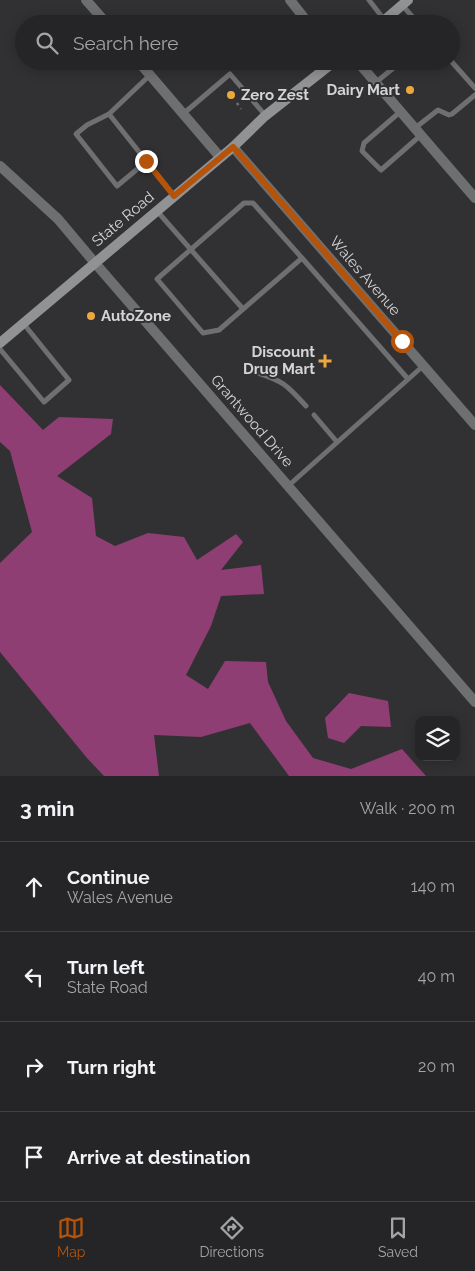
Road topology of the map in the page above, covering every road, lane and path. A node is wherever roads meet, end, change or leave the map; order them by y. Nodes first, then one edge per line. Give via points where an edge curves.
1 (86, 0) edge
2 (290, 0) edge
3 (369, 0) edge
4 (405, 2) edge
5 (98, 15) edge
6 (302, 15) edge
7 (379, 15) edge
8 (392, 15) edge
9 (413, 15) edge
10 (146, 70) edge
11 (324, 70) edge
12 (364, 70) edge
13 (391, 70) edge
14 (459, 70) edge
15 (150, 75) junction
16 (375, 83) junction
17 (475, 88) edge
18 (475, 95) edge
19 (237, 103) dead end
20 (241, 109) dead end
21 (400, 112) junction
22 (109, 114) junction
23 (183, 114) junction
24 (265, 116) junction
25 (418, 132) junction
26 (233, 147) junction
27 (220, 157) junction
28 (146, 161) junction
29 (0, 166) edge
30 (174, 196) junction
31 (475, 198) edge
32 (156, 211) junction
33 (191, 250) junction
34 (302, 258) junction
35 (95, 263) junction
36 (243, 309) junction
37 (23, 323) junction
38 (0, 343) edge
39 (0, 350) edge
40 (423, 366) junction
41 (255, 372) dead end
42 (408, 379) junction
43 (306, 406) dead end
44 (314, 415) dead end
45 (475, 425) edge
46 (337, 442) junction
47 (288, 486) junction
48 (475, 702) edge

1 - 5 street
2 - 6 street
3 - 7 lane
4 - 8 main road
4 - 9 lane
10 - 15 street
11 - 24 main road, State Road
12 - 16 street
13 - 16 lane
14 - 17 lane
15 - 22 lane
15 - 23 street
16 - 21 street
18 - 25 lane via 452,114 438,110
19 - 20 path
21 - 25 street
21 - 25 lane via 364,144 362,151 381,170
22 - 28 lane
22 - 28 lane via 87,124 76,134 117,186
23 - 24 lane via 230,74
23 - 27 street
24 - 26 main road, State Road
25 - 31 street
26 - 27 main road, State Road
26 - 40 street, Wales Avenue
27 - 30 main road, State Road
28 - 30 lane
29 - 35 street, Grantwood Drive via 58,219
30 - 32 main road, State Road
32 - 33 lane
32 - 35 main road, State Road
33 - 34 lane via 244,203 253,203
33 - 36 lane
33 - 36 lane via 157,279 203,333 219,330
34 - 36 lane
34 - 42 lane
35 - 37 main road, State Road
35 - 47 street, Grantwood Drive
37 - 38 main road, State Road
37 - 39 lane via 69,380 44,402
40 - 42 lane
40 - 45 street, Wales Avenue
41 - 43 lane via 285,383
42 - 46 lane
44 - 46 lane
46 - 47 lane
47 - 48 street, Grantwood Drive

